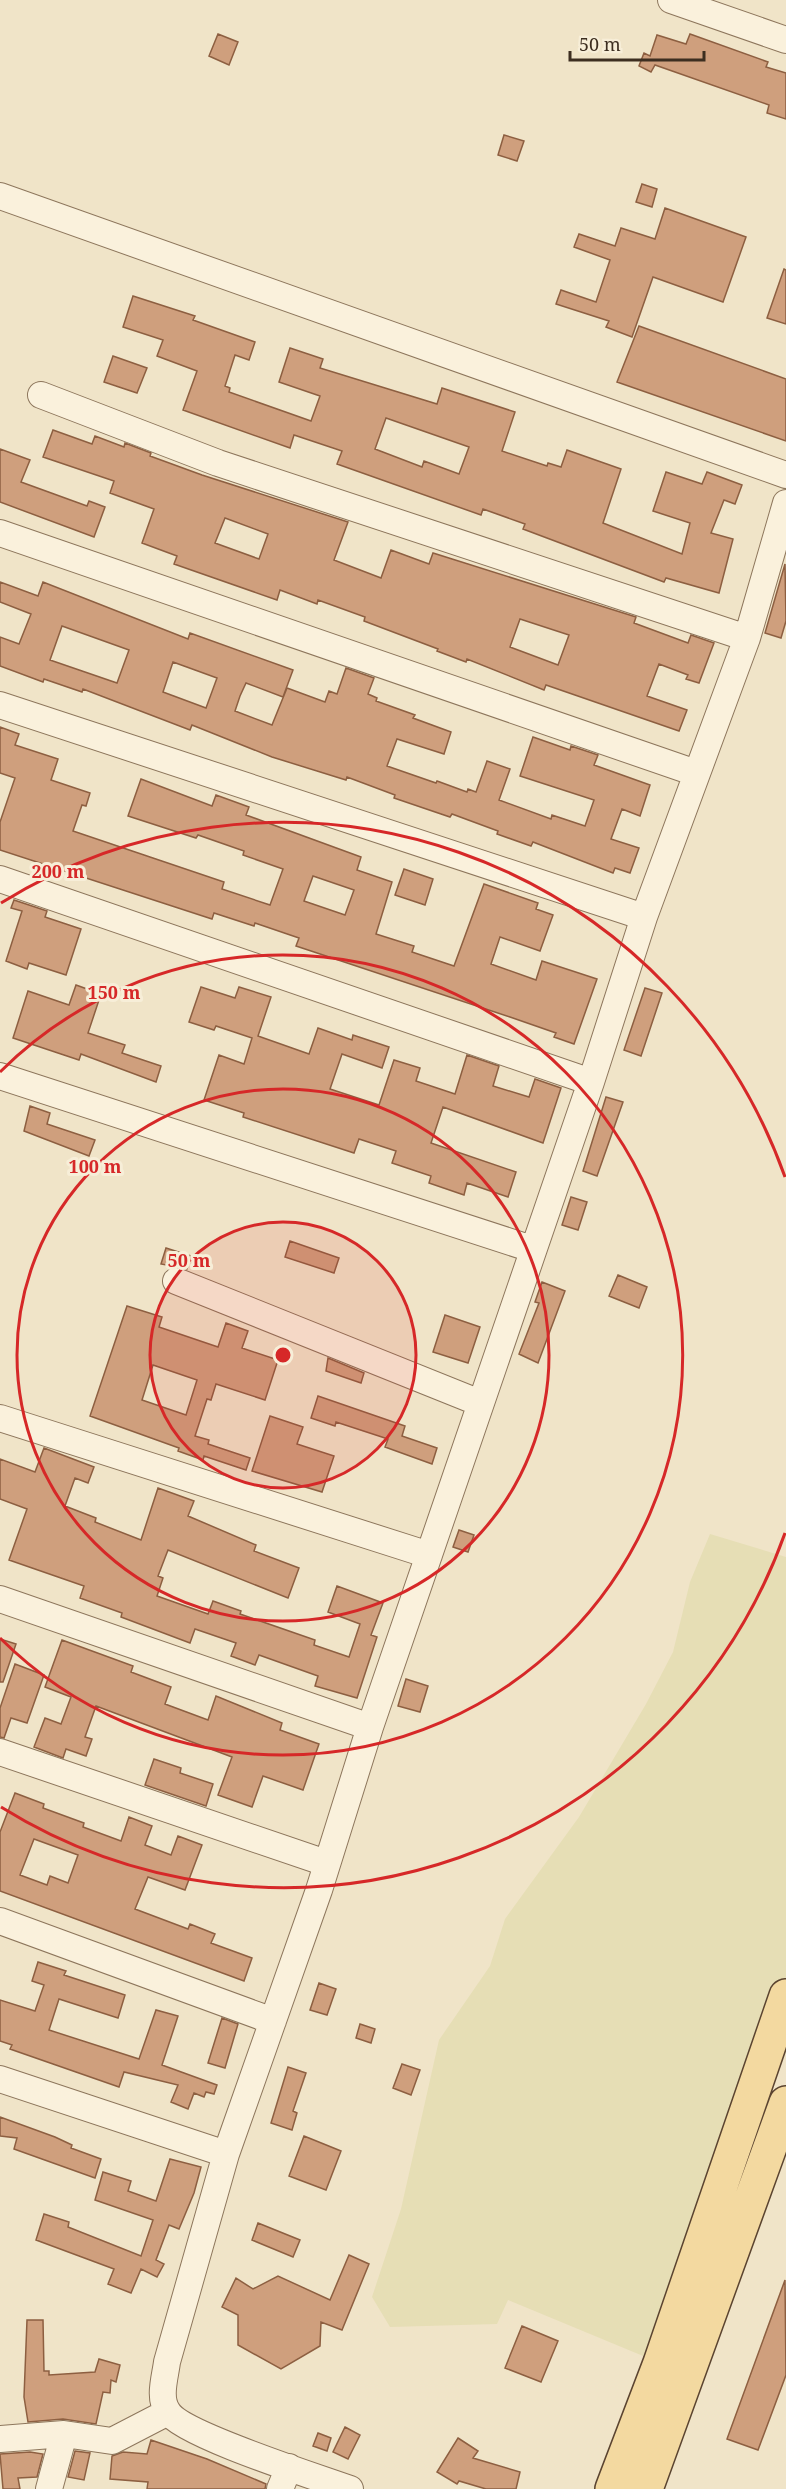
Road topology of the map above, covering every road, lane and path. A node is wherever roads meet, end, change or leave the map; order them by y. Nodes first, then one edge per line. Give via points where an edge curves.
1 (670, 0) edge
2 (786, 40) edge
3 (0, 196) edge
4 (41, 395) dead end
5 (786, 475) edge
6 (786, 503) edge
7 (0, 533) edge
8 (747, 638) junction
9 (0, 705) edge
10 (696, 773) junction
11 (0, 879) edge
12 (645, 917) junction
13 (0, 1076) edge
14 (591, 1082) junction
15 (532, 1249) junction
16 (176, 1281) dead end
17 (480, 1403) junction
18 (0, 1418) edge
19 (429, 1555) junction
20 (0, 1599) edge
21 (370, 1727) junction
22 (0, 1752) edge
23 (326, 1863) junction
24 (0, 1921) edge
25 (786, 1996) edge
26 (273, 2021) junction
27 (0, 2079) edge
28 (786, 2103) edge
29 (226, 2154) junction
30 (168, 2412) junction
31 (64, 2434) junction
32 (0, 2439) edge
33 (284, 2478) edge
34 (628, 2486) edge
35 (50, 2489) edge
36 (350, 2489) edge

1 - 2 street
3 - 5 street
4 - 8 street via 218,463
6 - 8 street
7 - 10 street
8 - 10 street
9 - 12 street
10 - 12 street
11 - 14 street
12 - 14 street
13 - 15 street
14 - 15 street
15 - 17 street
16 - 17 street
17 - 19 street
18 - 19 street
19 - 21 street
20 - 21 street
21 - 23 street
22 - 23 street
23 - 26 street
24 - 26 street
25 - 34 main road via 660,2363
26 - 29 street
27 - 29 street
28 - 34 main road
29 - 30 street via 167,2362 162,2397
30 - 31 street via 112,2440
30 - 33 street
31 - 32 street
31 - 35 street
33 - 36 street

